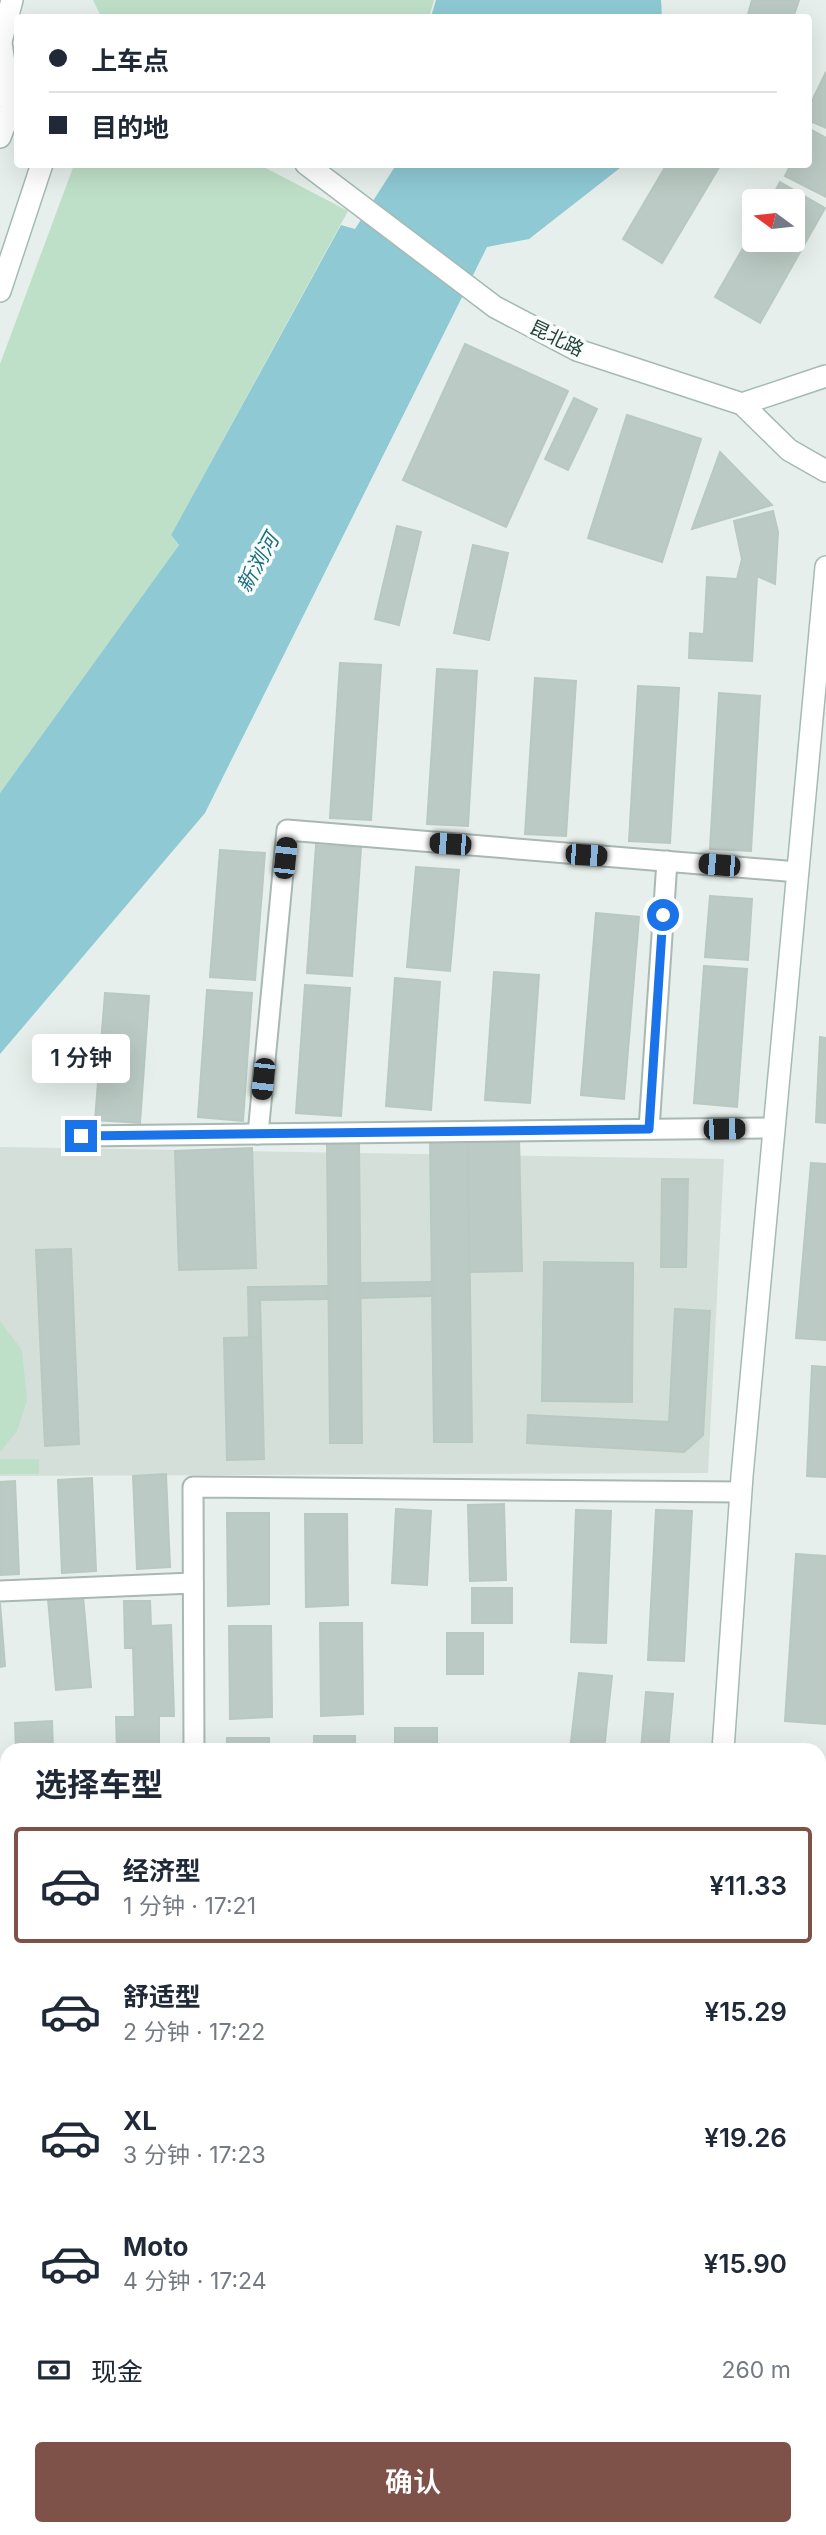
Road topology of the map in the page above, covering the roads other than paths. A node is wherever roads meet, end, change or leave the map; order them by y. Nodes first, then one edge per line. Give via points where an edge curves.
1 (12, 0) edge
2 (0, 44) edge
3 (0, 137) edge
4 (41, 168) edge
5 (312, 168) edge
6 (0, 291) edge
7 (826, 376) edge
8 (742, 404) junction
9 (826, 471) edge
10 (826, 567) edge
11 (667, 861) junction
12 (798, 872) junction
13 (774, 1128) junction
14 (649, 1129) junction
15 (258, 1134) junction
16 (81, 1136) dead end
17 (740, 1492) junction
18 (193, 1583) junction
19 (0, 1591) edge
20 (194, 1743) edge
21 (723, 1743) edge

1 - 2 street
2 - 3 street via 11,108
4 - 6 street
5 - 8 street, 昆北路 via 495,307 577,350
7 - 8 street
8 - 9 street, 昆北路 via 789,450
10 - 12 street
11 - 12 street
11 - 14 street
11 - 15 street via 287,830
12 - 13 street
13 - 14 street
13 - 17 street
14 - 15 street
15 - 16 street
17 - 18 street via 192,1487
17 - 21 street
18 - 19 street
18 - 20 street

